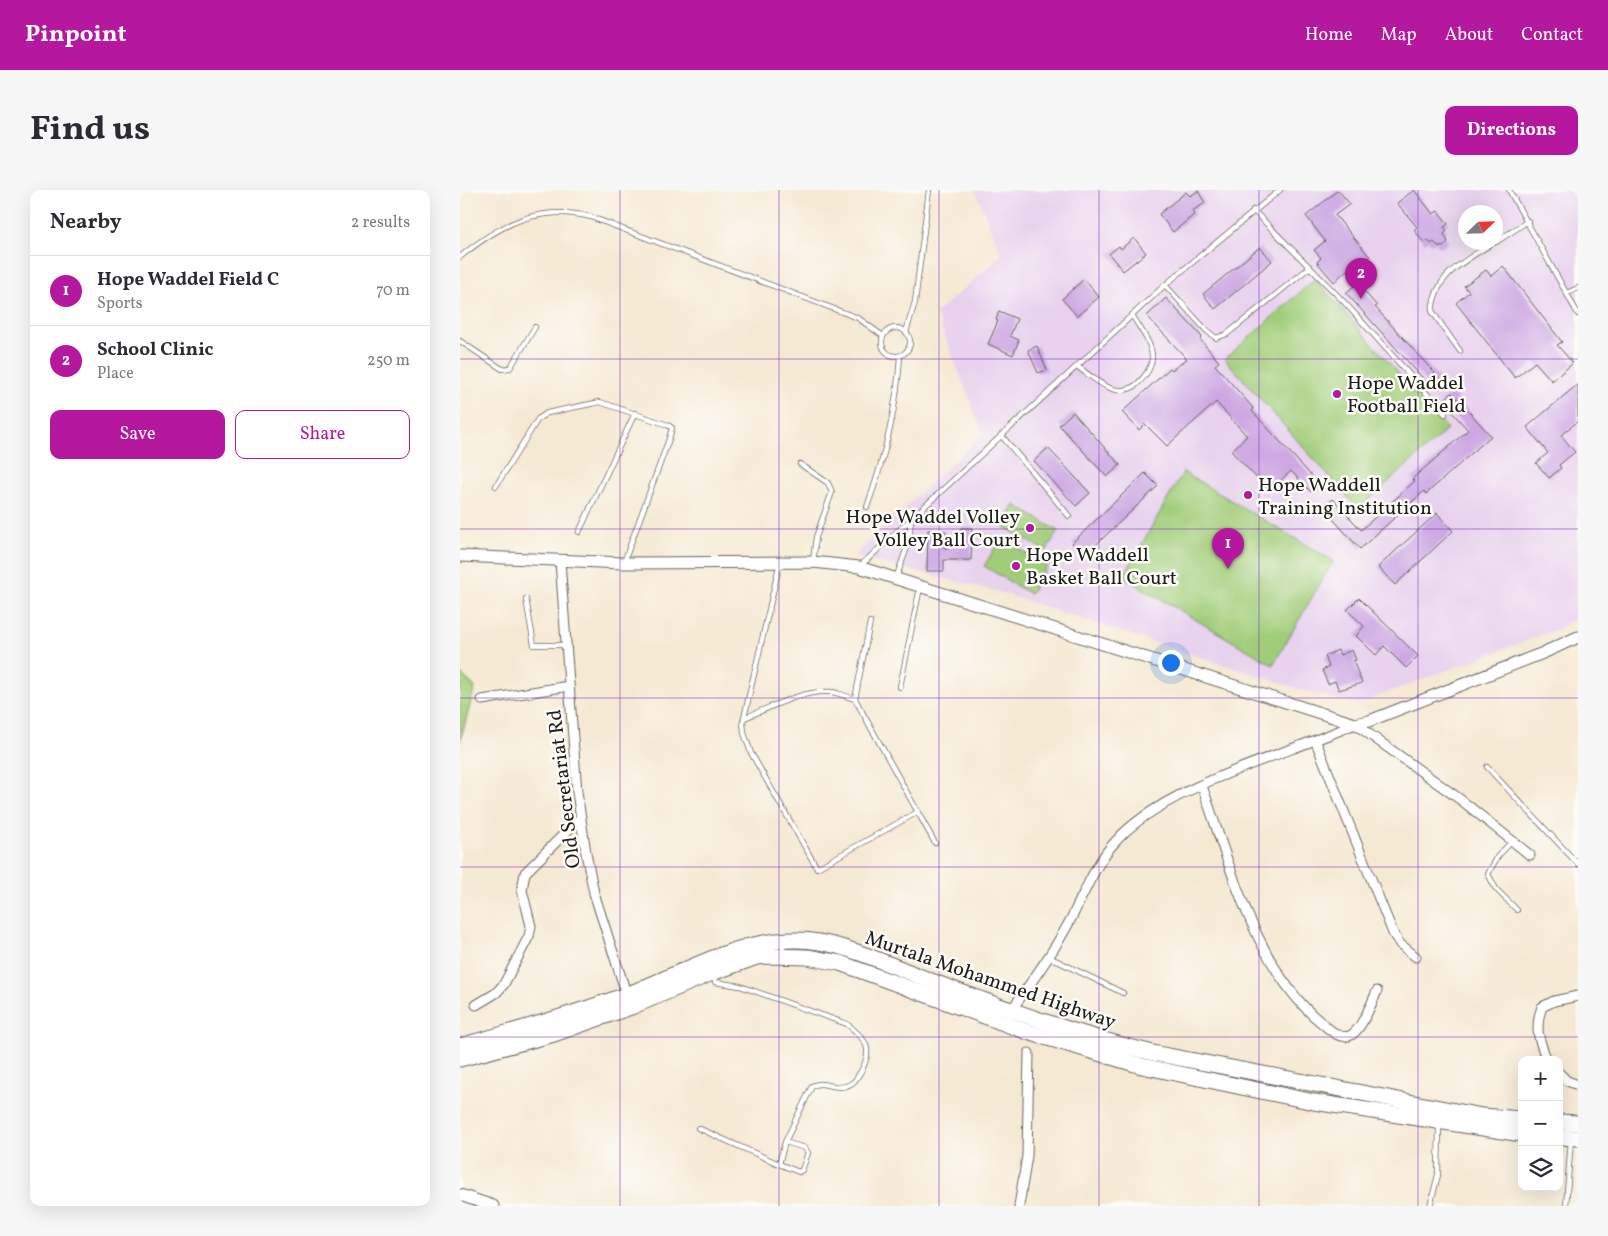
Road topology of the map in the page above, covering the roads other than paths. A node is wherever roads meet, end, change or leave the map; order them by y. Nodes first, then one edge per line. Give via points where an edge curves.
1 (929, 190) edge
2 (1280, 190) edge
3 (1509, 190) edge
4 (1253, 210) junction
5 (1528, 220) junction
6 (1503, 237) edge
7 (1482, 250) edge
8 (460, 256) edge
9 (1310, 267) junction
10 (1165, 285) junction
11 (1578, 288) edge
12 (1567, 293) junction
13 (1578, 314) edge
14 (1132, 315) junction
15 (535, 327) dead end
16 (906, 332) junction
17 (883, 336) junction
18 (460, 341) edge
19 (1460, 351) dead end
20 (900, 356) junction
21 (1078, 367) junction
22 (635, 414) junction
23 (1445, 414) dead end
24 (1001, 435) junction
25 (800, 464) dead end
26 (496, 486) dead end
27 (867, 507) dead end
28 (1069, 516) dead end
29 (912, 518) junction
30 (579, 532) dead end
31 (460, 556) edge
32 (780, 561) junction
33 (560, 562) junction
34 (813, 562) junction
35 (624, 563) junction
36 (859, 567) junction
37 (896, 578) junction
38 (920, 585) junction
39 (526, 599) dead end
40 (870, 622) dead end
41 (1578, 637) edge
42 (566, 645) junction
43 (569, 686) junction
44 (900, 687) dead end
45 (855, 699) junction
46 (482, 700) dead end
47 (744, 718) junction
48 (1355, 724) junction
49 (1316, 742) junction
50 (1487, 767) dead end
51 (1202, 786) junction
52 (916, 813) junction
53 (581, 817) junction
54 (1512, 841) junction
55 (935, 843) dead end
56 (1530, 855) dead end
57 (1578, 864) edge
58 (1517, 910) dead end
59 (1047, 956) junction
60 (1416, 957) dead end
61 (712, 973) junction
62 (1377, 991) dead end
63 (1123, 993) dead end
64 (1578, 996) edge
65 (629, 1001) junction
66 (476, 1005) dead end
67 (1011, 1010) junction
68 (1002, 1022) junction
69 (460, 1046) edge
70 (1029, 1053) dead end
71 (1545, 1056) edge
72 (460, 1059) edge
73 (1563, 1077) edge
74 (1578, 1085) edge
75 (1518, 1119) edge
76 (1563, 1122) edge
77 (1439, 1123) junction
78 (1578, 1124) edge
79 (698, 1128) dead end
80 (1518, 1133) edge
81 (1569, 1138) edge
82 (785, 1142) junction
83 (779, 1164) junction
84 (460, 1195) edge
85 (479, 1204) edge
86 (493, 1206) edge
87 (1018, 1206) edge
88 (1430, 1206) edge
89 (1566, 1206) edge

1 - 16 lane via 916,302
2 - 4 lane
3 - 5 lane
4 - 9 lane
4 - 10 lane
5 - 6 lane
5 - 12 lane
7 - 19 lane via 1448,272 1434,293 1432,311
8 - 17 lane via 497,230 520,220 569,212 591,217 858,318
9 - 10 lane via 1227,334 1216,338
9 - 23 lane
10 - 14 lane
11 - 12 lane
12 - 13 lane
14 - 21 lane
14 - 21 lane via 1153,356 1152,366 1146,375 1133,387 1122,390 1110,388
15 - 18 lane via 510,368 502,369
16 - 17 lane via 893,328
16 - 20 lane via 910,346
17 - 20 lane via 884,350 891,356
20 - 27 lane via 893,422
21 - 24 lane
22 - 26 lane via 593,401 548,413 538,419
22 - 30 lane
22 - 35 lane via 672,428
24 - 28 lane
24 - 29 lane
25 - 34 lane via 828,483 832,492 816,537
29 - 36 lane
29 - 37 lane via 909,542
31 - 33 street
32 - 34 street
32 - 35 street
32 - 47 lane
33 - 35 street
33 - 42 street, Old Secretariat Rd
34 - 36 street
36 - 37 street
37 - 38 street
38 - 44 lane
38 - 48 street
39 - 42 lane via 534,645
40 - 45 lane
41 - 48 street via 1369,722
42 - 43 street, Old Secretariat Rd
43 - 46 street
43 - 53 street, Old Secretariat Rd
45 - 47 lane via 832,692 800,696
45 - 52 lane
47 - 52 lane via 744,733 751,753 817,868
48 - 49 street
48 - 54 street
49 - 51 street
49 - 60 street via 1393,933 1400,944
50 - 57 lane
51 - 59 street via 1134,823 1114,842
51 - 62 street via 1255,933 1297,999 1332,1031 1350,1036 1358,1030
52 - 55 lane
53 - 65 street, Old Secretariat Rd via 594,893
53 - 66 street via 525,872 522,890 531,926 529,936 504,984 491,997
54 - 56 street
54 - 58 lane via 1488,874 1496,889
59 - 63 lane
59 - 67 street
61 - 65 highway, Murtala Mohammed Highway
61 - 68 highway, Murtala Mohammed Highway via 757,958 807,957 840,964
61 - 82 lane via 720,984 740,986 847,1024 867,1044 868,1058 854,1082 841,1087 818,1083 812,1086
64 - 71 street via 1542,1007 1537,1020
65 - 67 highway, Murtala Mohammed Highway via 736,950 763,943 799,940 848,950
65 - 69 highway, Murtala Mohammed Highway
65 - 72 highway, Murtala Mohammed Highway via 554,1034
67 - 68 street
67 - 75 highway, Murtala Mohammed Highway via 1102,1041 1153,1054 1482,1116
68 - 77 highway, Murtala Mohammed Highway via 1079,1049 1142,1066 1314,1102
70 - 87 street via 1026,1156
73 - 74 street
76 - 78 highway
77 - 80 highway, Murtala Mohammed Highway
77 - 88 lane via 1438,1175
79 - 83 lane
81 - 89 lane
82 - 83 lane
82 - 83 lane via 805,1148 808,1153 799,1172
84 - 85 street
85 - 86 street

